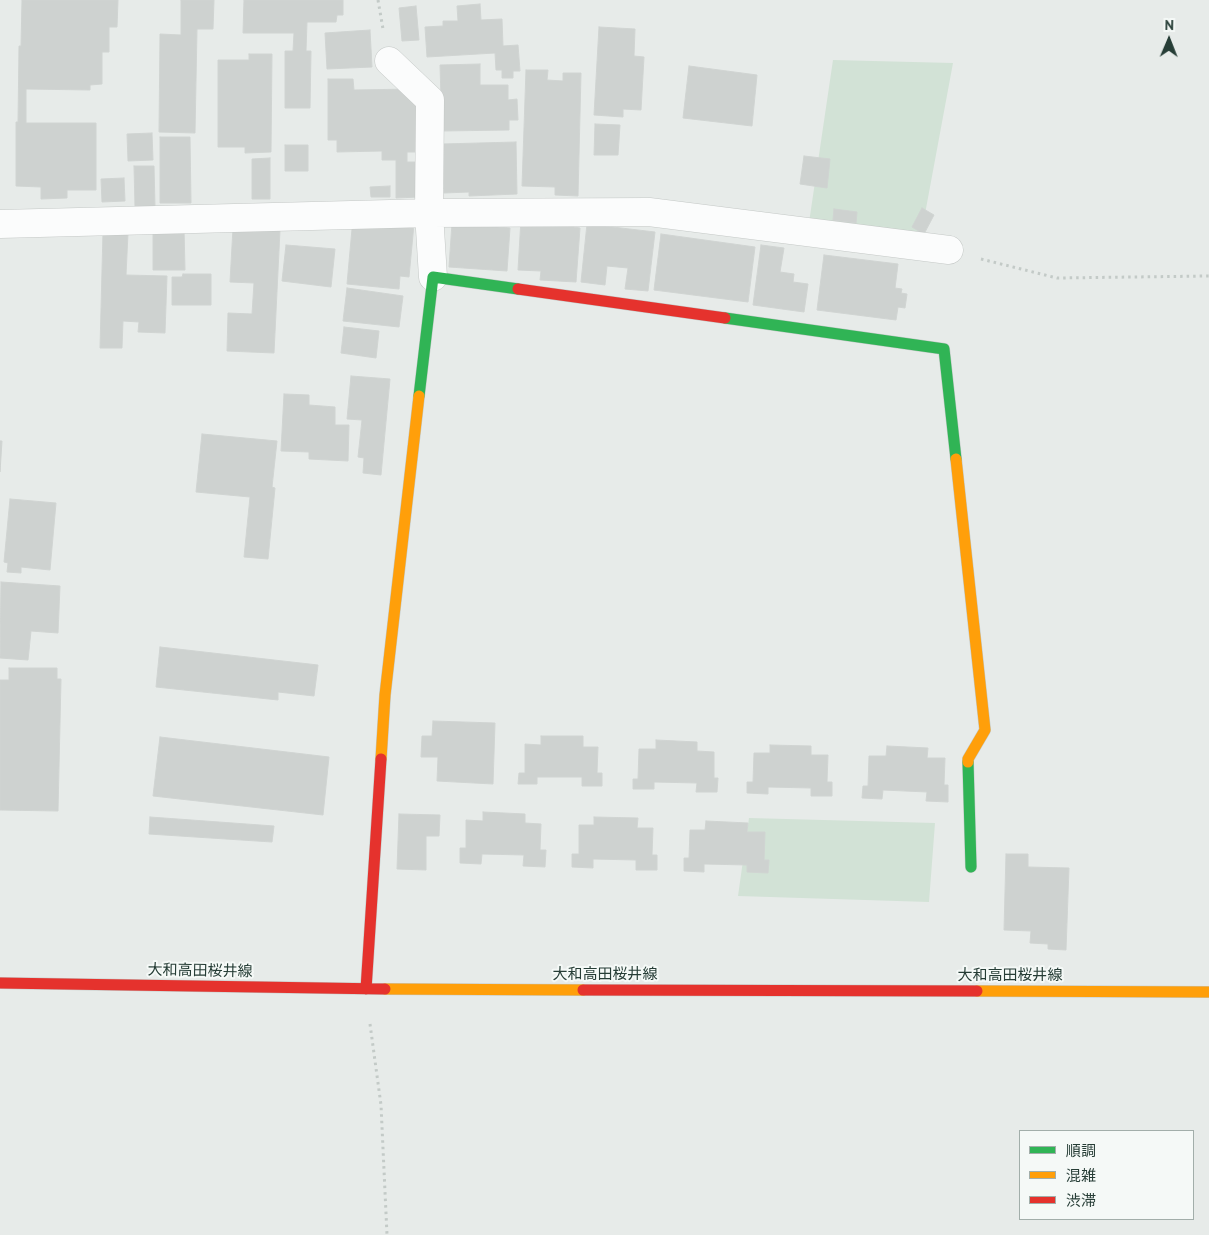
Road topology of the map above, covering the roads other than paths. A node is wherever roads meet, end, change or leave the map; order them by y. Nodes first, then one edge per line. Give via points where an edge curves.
1 (389, 61) dead end
2 (429, 213) junction
3 (0, 224) edge
4 (949, 250) road end
5 (433, 276) junction
6 (971, 867) dead end
7 (0, 983) edge
8 (366, 989) junction
9 (1209, 992) edge

1 - 2 street via 430,100
2 - 3 street
2 - 4 street via 649,212
2 - 5 street
5 - 6 street via 944,349 985,730 968,759
5 - 8 street via 385,695
7 - 8 street, 大和高田桜井線
8 - 9 street, 大和高田桜井線

